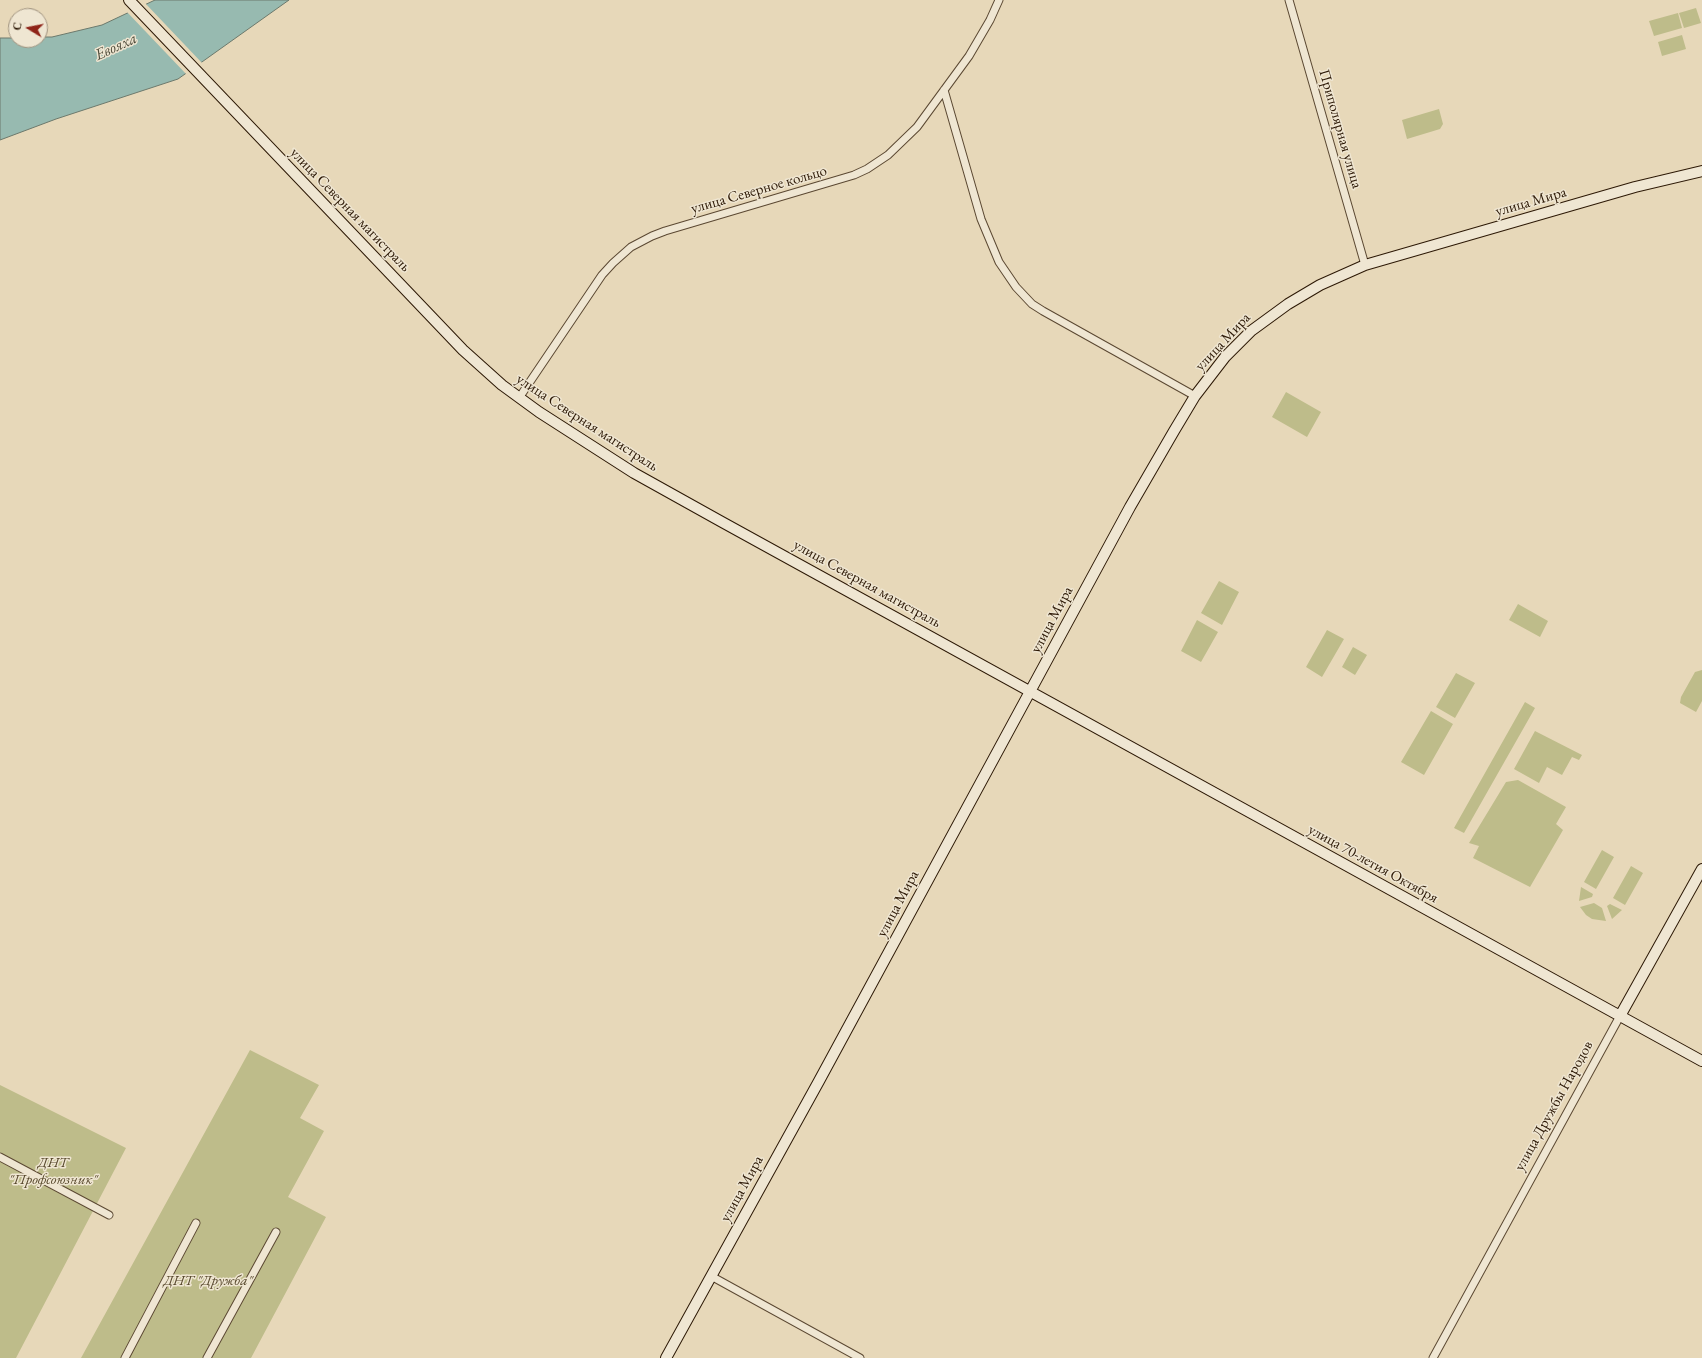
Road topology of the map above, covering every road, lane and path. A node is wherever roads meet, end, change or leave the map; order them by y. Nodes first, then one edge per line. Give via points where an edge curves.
1 (129, 0) edge
2 (999, 0) edge
3 (1289, 0) edge
4 (944, 90) junction
5 (1702, 171) edge
6 (1365, 265) junction
7 (1195, 396) junction
8 (520, 398) junction
9 (1030, 692) junction
10 (1702, 869) edge
11 (1620, 1016) junction
12 (1702, 1061) edge
13 (0, 1157) edge
14 (108, 1215) dead end
15 (196, 1223) dead end
16 (276, 1232) dead end
17 (711, 1276) junction
18 (125, 1358) edge
19 (207, 1358) edge
20 (666, 1358) edge
21 (860, 1358) edge
22 (1433, 1358) edge

1 - 8 street, улица Северная магистраль via 458,345 486,372
2 - 4 street, улица Северное кольцо via 973,51
3 - 6 street, Приполярная улица
4 - 7 street via 982,219 999,262 1016,288 1043,311
4 - 8 street, улица Северное кольцо via 906,138 888,155 867,169 665,231 631,247 602,275
5 - 6 street, улица Мира via 1635,187
6 - 7 street, улица Мира via 1320,285 1262,322 1225,357
7 - 9 street, улица Мира via 1130,507
8 - 9 street, улица Северная магистраль via 634,473
9 - 11 street, улица 70-летия Октября
9 - 17 street, улица Мира
10 - 11 street, улица Дружбы Народов
11 - 12 street, улица 70-летия Октября
11 - 22 street, улица Дружбы Народов
13 - 14 street
15 - 18 street
16 - 19 street
17 - 20 street, улица Мира
17 - 21 street

